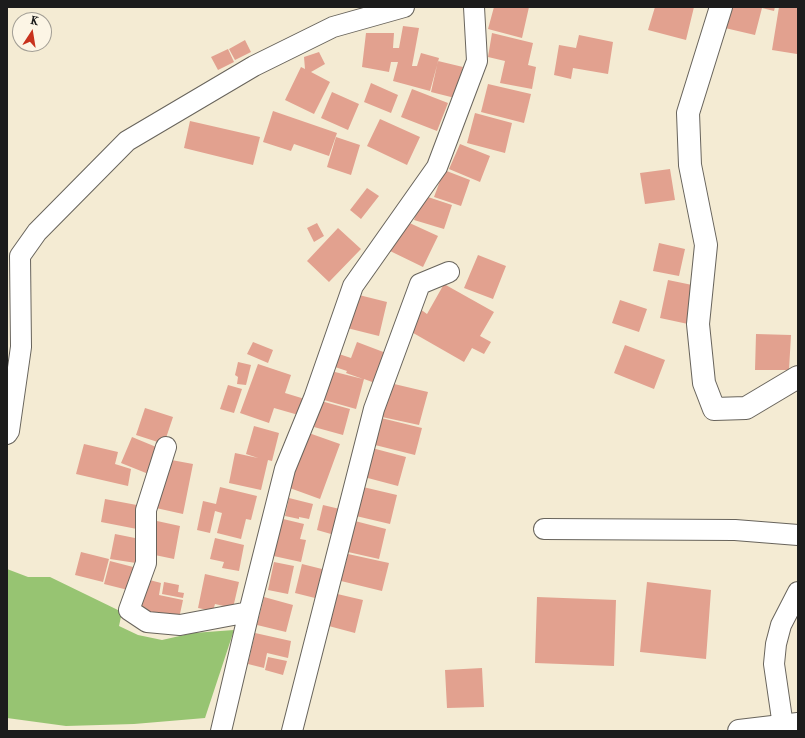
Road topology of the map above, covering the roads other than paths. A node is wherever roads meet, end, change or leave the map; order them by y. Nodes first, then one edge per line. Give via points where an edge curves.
1 (404, 7) edge
2 (474, 7) edge
3 (721, 7) edge
4 (448, 272) dead end
5 (798, 377) edge
6 (7, 434) edge
7 (166, 447) dead end
8 (544, 529) dead end
9 (798, 535) edge
10 (798, 592) edge
11 (249, 612) junction
12 (790, 725) edge
13 (221, 731) edge
14 (292, 731) edge
15 (739, 731) edge

1 - 6 street via 333,27 254,66 127,141 37,232 20,256 21,347
2 - 11 street via 477,61 436,167 353,286 314,398 285,469
3 - 5 street via 688,113 690,166 706,245 698,324 704,382 714,409 746,408
4 - 14 street via 420,284 374,408
7 - 11 street via 146,510 146,563 129,610 147,622 180,625
8 - 9 street via 735,530
10 - 12 street via 781,624 774,664
11 - 13 street
12 - 15 street

